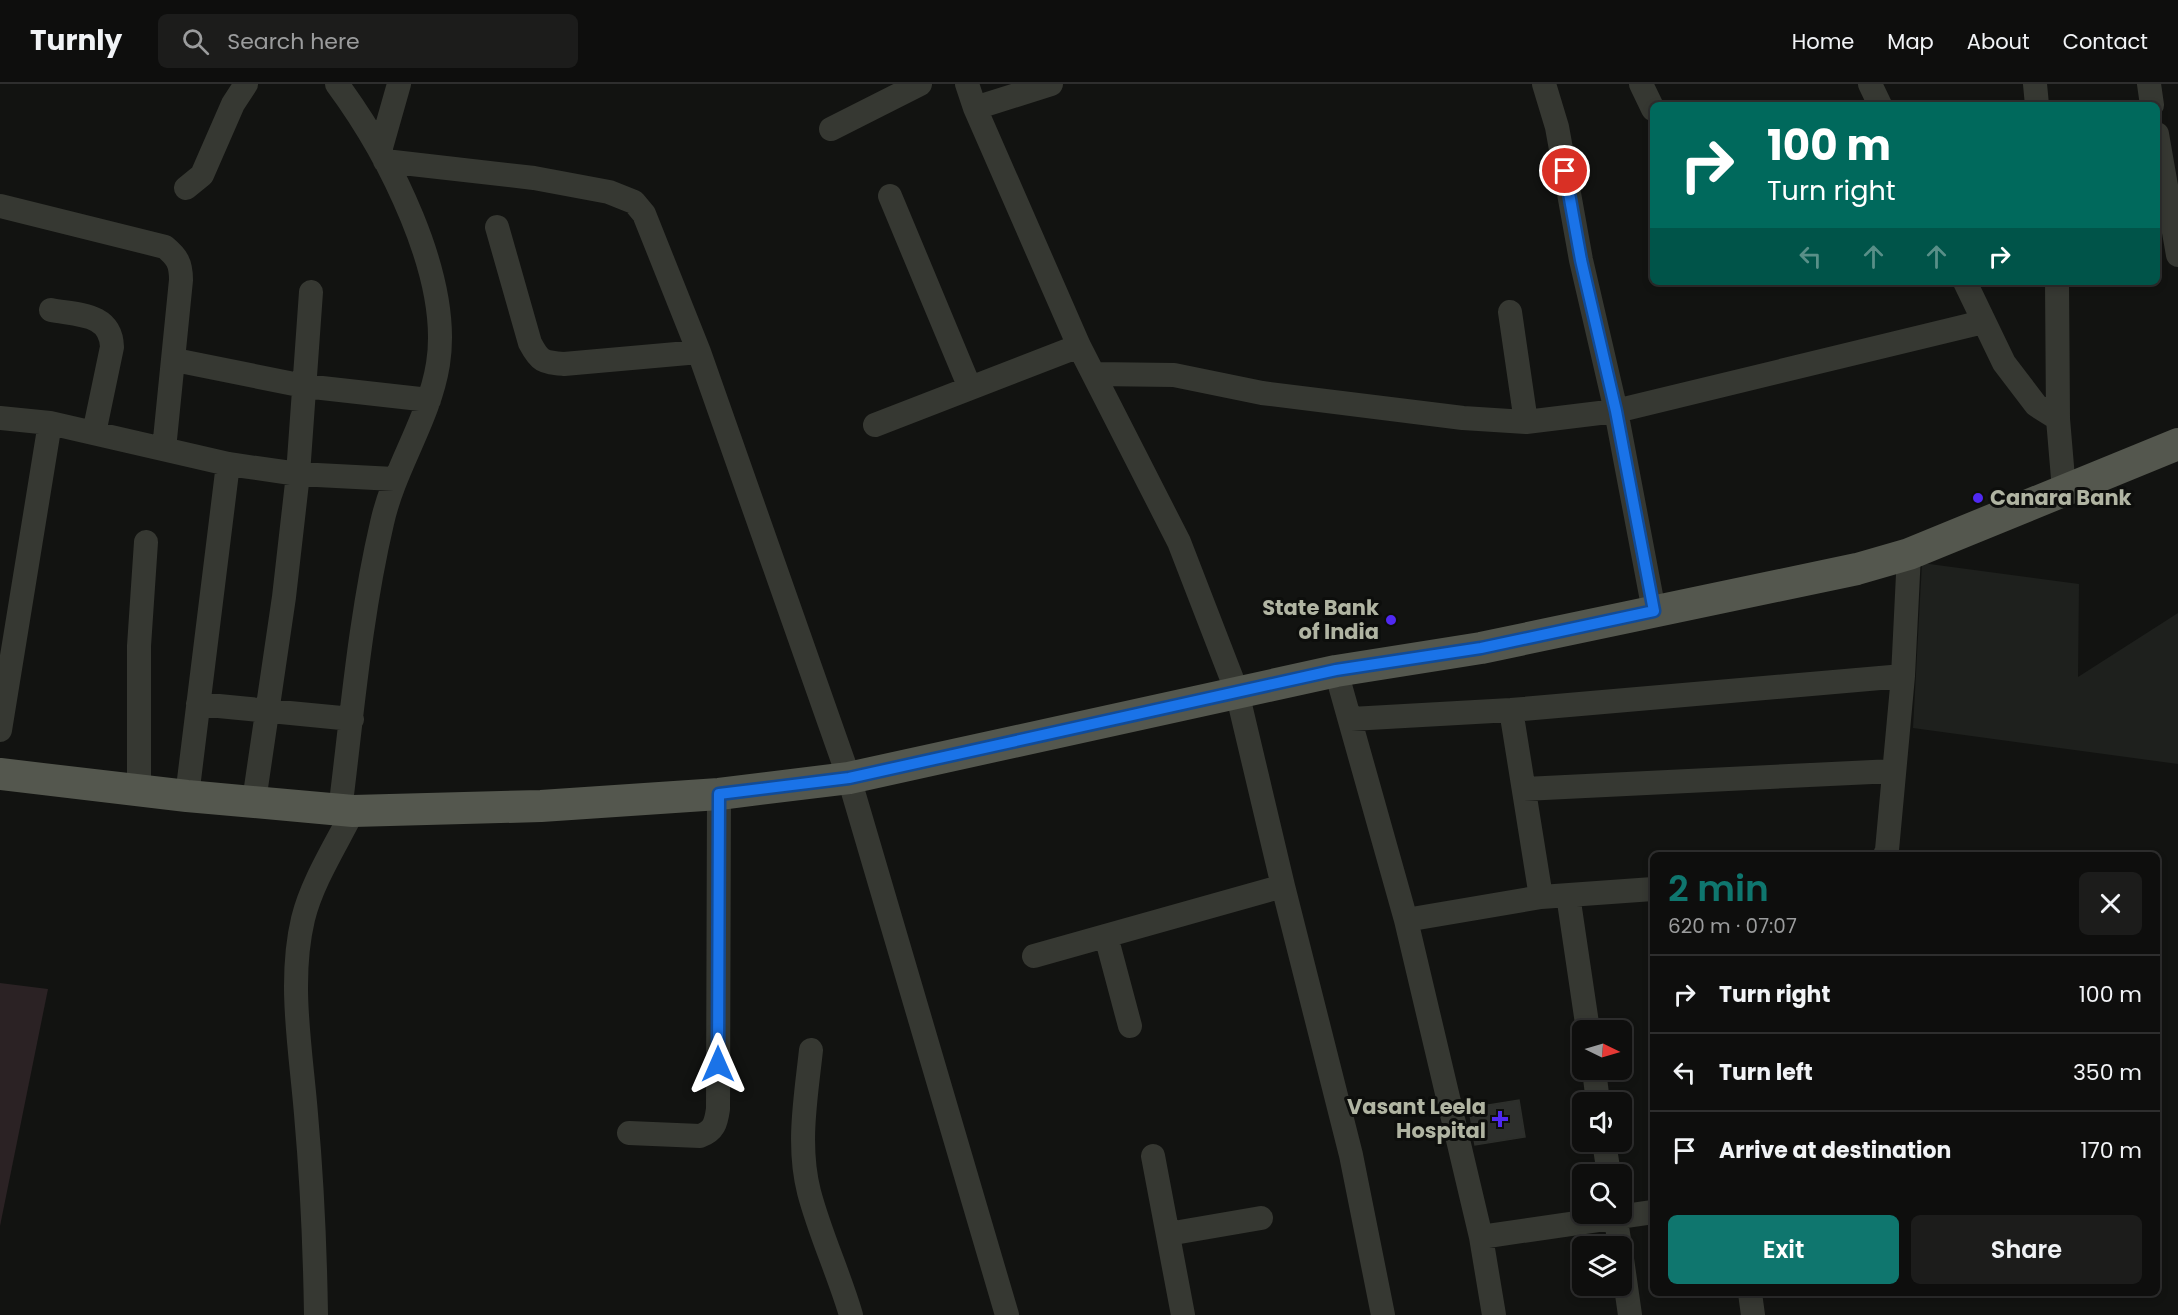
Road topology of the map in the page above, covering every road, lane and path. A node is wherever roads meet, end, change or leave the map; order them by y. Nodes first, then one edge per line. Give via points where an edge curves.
1 (246, 84) edge
2 (336, 84) edge
3 (399, 84) edge
4 (920, 84) edge
5 (967, 84) edge
6 (1051, 84) edge
7 (1544, 84) edge
8 (1641, 84) edge
9 (1869, 84) edge
10 (2035, 84) edge
11 (2149, 84) edge
12 (1878, 102) edge
13 (2037, 102) edge
14 (2152, 102) edge
15 (1650, 104) edge
16 (975, 108) junction
17 (831, 129) dead end
18 (2160, 151) edge
19 (383, 156) junction
20 (186, 188) dead end
21 (890, 196) dead end
22 (0, 206) edge
23 (497, 227) dead end
24 (2178, 255) edge
25 (1966, 285) edge
26 (2057, 285) edge
27 (311, 292) dead end
28 (51, 310) dead end
29 (1510, 312) dead end
30 (1983, 322) junction
31 (1079, 346) junction
32 (699, 352) junction
33 (175, 360) junction
34 (1094, 374) junction
35 (304, 386) junction
36 (970, 388) junction
37 (429, 400) junction
38 (1616, 411) junction
39 (0, 418) edge
40 (2058, 419) junction
41 (1526, 422) junction
42 (50, 423) junction
43 (874, 425) dead end
44 (94, 433) junction
45 (2178, 444) edge
46 (164, 449) junction
47 (228, 464) junction
48 (298, 474) junction
49 (394, 479) junction
50 (2064, 490) junction
51 (146, 542) dead end
52 (1909, 554) junction
53 (1654, 611) junction
54 (1336, 670) junction
55 (1903, 676) junction
56 (1237, 692) junction
57 (198, 704) junction
58 (1511, 710) junction
59 (267, 711) junction
60 (352, 718) junction
61 (1351, 719) junction
62 (0, 730) edge
63 (1893, 771) junction
64 (0, 774) edge
65 (849, 778) junction
66 (139, 789) junction
67 (1524, 789) junction
68 (719, 794) junction
69 (187, 796) junction
70 (254, 801) junction
71 (346, 811) junction
72 (1886, 852) edge
73 (1283, 886) junction
74 (1650, 889) edge
75 (1568, 895) junction
76 (1541, 897) junction
77 (1406, 920) junction
78 (1106, 936) junction
79 (1034, 956) dead end
80 (1587, 1020) edge
81 (1130, 1026) dead end
82 (811, 1050) dead end
83 (629, 1134) dead end
84 (1153, 1156) dead end
85 (1650, 1212) edge
86 (1632, 1214) edge
87 (1261, 1218) dead end
88 (1572, 1222) edge
89 (1168, 1234) junction
90 (1481, 1237) junction
91 (1627, 1296) edge
92 (1751, 1296) edge
93 (316, 1315) edge
94 (850, 1315) edge
95 (1007, 1315) edge
96 (1183, 1315) edge
97 (1383, 1315) edge
98 (1494, 1315) edge
99 (1630, 1315) edge
100 (1754, 1315) edge

1 - 20 street via 202,175
2 - 19 street
3 - 19 street
4 - 17 street
5 - 16 street
6 - 16 street
7 - 38 street via 1557,127 1581,260
8 - 15 street
9 - 12 street
10 - 13 street
11 - 14 street
16 - 31 street
18 - 24 street
19 - 32 street via 534,178 609,192 634,202 644,214
19 - 37 street via 409,208 434,287 441,330
21 - 36 street
22 - 33 street via 165,247 175,255 181,265
23 - 32 street via 537,357 564,364
25 - 30 street
26 - 40 street
27 - 35 street
28 - 44 street via 94,319 107,326 111,337
29 - 41 street
30 - 38 street
30 - 40 street via 2004,363 2036,405
31 - 34 street
31 - 36 street
32 - 65 street
33 - 35 street
33 - 46 street
34 - 41 street via 1174,375 1262,393
34 - 56 street via 1179,542
35 - 37 street
35 - 48 street
36 - 43 street
37 - 49 street
38 - 41 street
38 - 53 street
39 - 42 street
40 - 50 street
42 - 44 street
42 - 62 street
44 - 46 street
45 - 50 main road
46 - 47 street
47 - 48 street
47 - 57 street
48 - 49 street
48 - 59 street
49 - 60 street via 368,587
50 - 52 main road
51 - 66 street via 139,646
52 - 53 main road via 1857,569
52 - 55 street
53 - 54 main road via 1481,648
54 - 56 main road
54 - 61 street
55 - 58 street
55 - 63 street
56 - 65 main road
56 - 73 street
57 - 59 street
57 - 69 street
58 - 61 street
58 - 67 street
59 - 60 street
59 - 70 street
60 - 71 street
61 - 77 street
63 - 67 street
63 - 72 street
64 - 66 main road
65 - 68 main road
65 - 95 street
66 - 69 main road
67 - 76 street
68 - 71 main road via 542,806
68 - 83 street via 715,1125 700,1136
69 - 70 main road
70 - 71 main road
71 - 93 street via 303,918 298,955 297,1010
73 - 78 street
73 - 97 street via 1351,1155
74 - 75 street
75 - 76 street
75 - 80 street
76 - 77 street
77 - 90 street
78 - 79 street
78 - 81 street
82 - 94 street via 803,1120 806,1173
84 - 89 street
85 - 86 street
87 - 89 street
88 - 90 street
89 - 96 street
90 - 98 street
91 - 99 street
92 - 100 street

